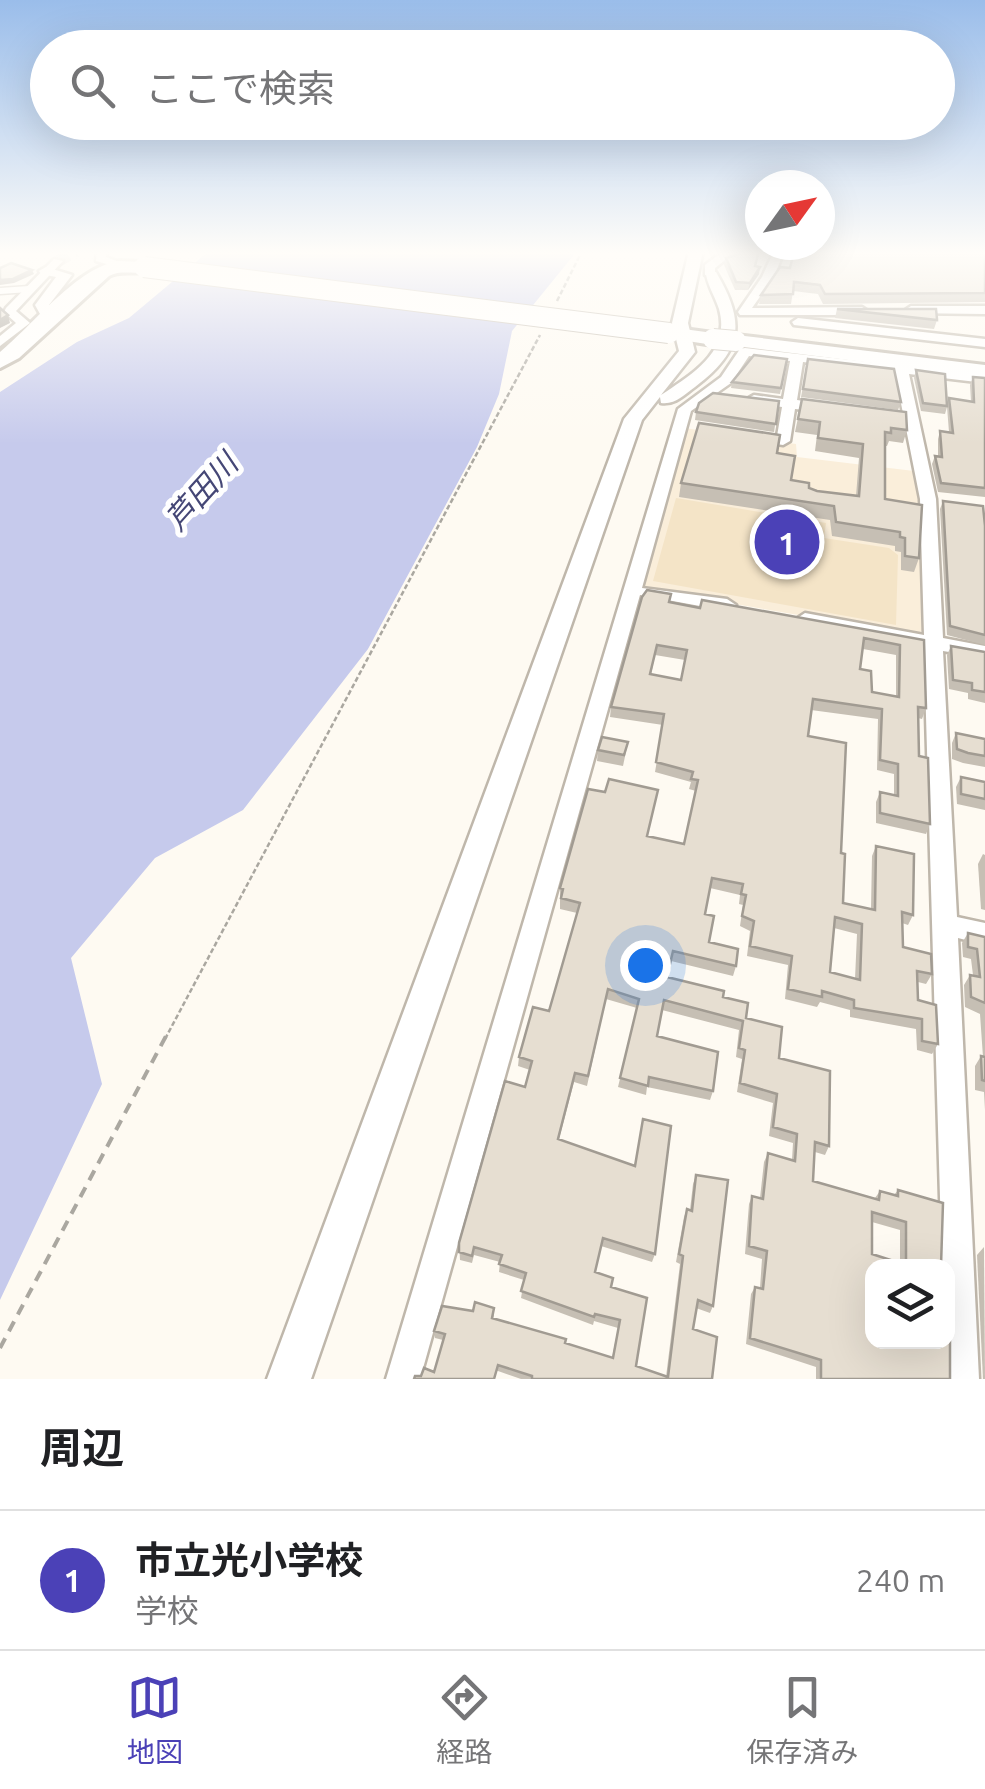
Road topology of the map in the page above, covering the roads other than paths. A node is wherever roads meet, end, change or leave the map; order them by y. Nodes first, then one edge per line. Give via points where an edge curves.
1 (14, 315) edge
2 (57, 315) edge
3 (524, 315) edge
4 (682, 315) edge
5 (725, 315) edge
6 (940, 315) edge
7 (753, 316) dead end
8 (892, 321) junction
9 (1, 336) edge
10 (690, 336) junction
11 (736, 342) junction
12 (956, 343) junction
13 (985, 347) edge
14 (797, 358) junction
15 (0, 362) edge
16 (890, 364) junction
17 (985, 371) edge
18 (985, 380) edge
19 (708, 392) junction
20 (667, 399) dead end
21 (790, 403) junction
22 (842, 410) edge
23 (732, 434) edge
24 (634, 589) junction
25 (749, 609) edge
26 (787, 616) edge
27 (932, 641) junction
28 (985, 652) edge
29 (944, 924) junction
30 (985, 934) edge
31 (290, 1378) edge
32 (403, 1379) edge
33 (962, 1379) edge

1 - 9 street via 24,323
2 - 15 main road
3 - 10 main road, bridge
4 - 10 street
5 - 20 street via 727,348
6 - 8 street
7 - 8 street
8 - 12 street
10 - 11 main road, bridge
10 - 31 street via 686,352 633,419
11 - 12 main road
11 - 16 main road
12 - 13 main road
14 - 16 street
14 - 19 street via 745,352 736,370
14 - 21 street
16 - 17 main road
16 - 18 street
16 - 27 street via 902,418 938,500
19 - 21 street
19 - 24 street via 685,409 689,428
21 - 22 street
21 - 23 street via 783,441
24 - 25 street
24 - 32 street
26 - 27 street
27 - 28 street
27 - 29 street
29 - 30 street
29 - 33 street

